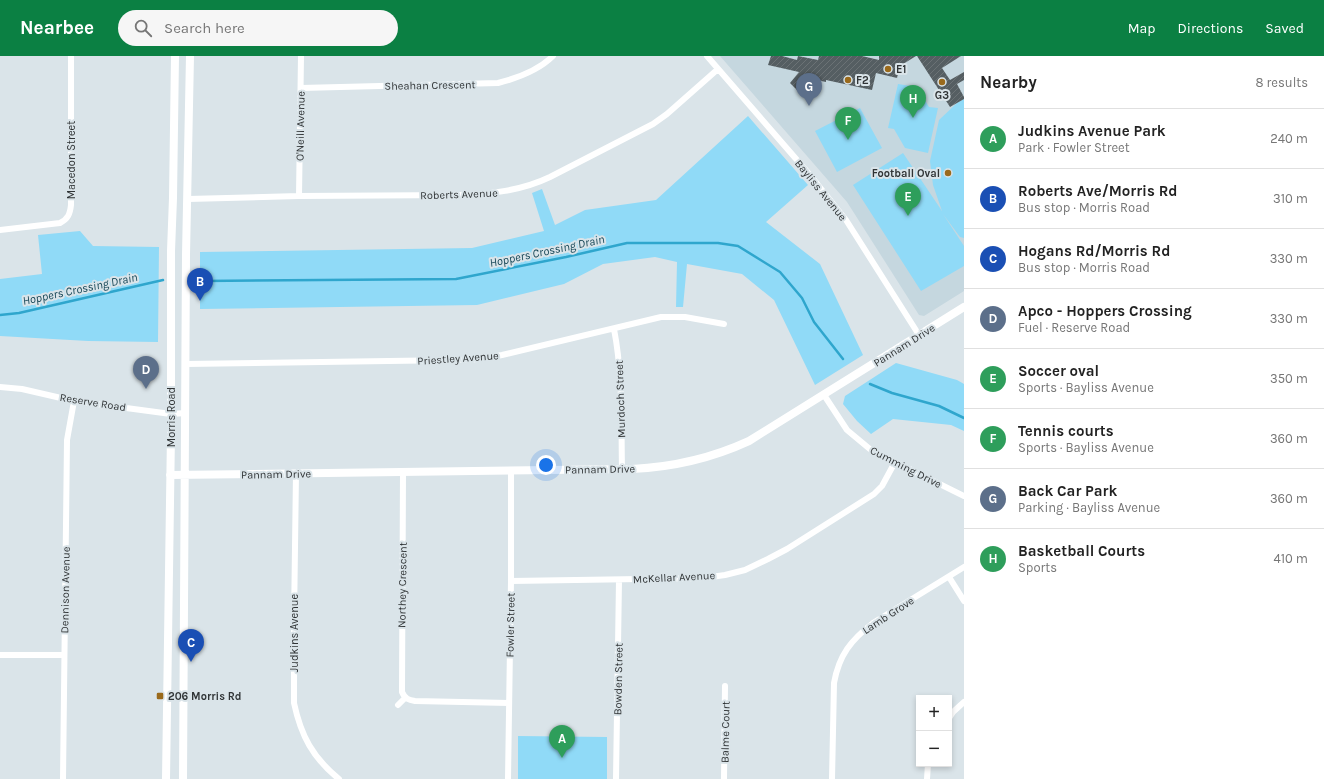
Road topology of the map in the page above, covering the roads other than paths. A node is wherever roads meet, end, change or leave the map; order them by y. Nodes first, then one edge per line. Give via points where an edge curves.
1 (71, 56) edge
2 (175, 56) edge
3 (190, 56) edge
4 (301, 56) edge
5 (553, 56) edge
6 (707, 56) edge
7 (718, 69) junction
8 (300, 88) junction
9 (299, 196) junction
10 (174, 198) junction
11 (188, 199) junction
12 (0, 230) edge
13 (964, 307) edge
14 (724, 324) dead end
15 (614, 329) junction
16 (919, 336) junction
17 (186, 364) junction
18 (0, 387) edge
19 (824, 395) junction
20 (74, 401) junction
21 (186, 413) junction
22 (171, 414) junction
23 (895, 462) junction
24 (622, 469) junction
25 (511, 471) junction
26 (403, 472) junction
27 (296, 473) junction
28 (170, 475) junction
29 (186, 475) junction
30 (964, 496) edge
31 (964, 567) edge
32 (949, 577) junction
33 (619, 580) junction
34 (511, 581) junction
35 (964, 601) edge
36 (0, 655) edge
37 (64, 655) junction
38 (725, 686) dead end
39 (405, 698) junction
40 (964, 702) edge
41 (509, 703) junction
42 (398, 705) dead end
43 (952, 714) edge
44 (928, 767) edge
45 (63, 779) edge
46 (166, 779) edge
47 (183, 779) edge
48 (339, 779) edge
49 (508, 779) edge
50 (616, 779) edge
51 (724, 779) edge
52 (832, 779) edge
53 (926, 779) edge

1 - 12 street, Macedon Street via 70,213 66,220 60,223
2 - 10 street, Morris Road
3 - 11 street, Morris Road
4 - 8 street, O'Neill Avenue
5 - 8 street, Sheahan Crescent via 529,73 498,83
6 - 7 street, Bayliss Avenue
7 - 9 street, Roberts Avenue via 668,114 653,124 550,177 523,187 483,194
7 - 16 street, Bayliss Avenue via 846,220
8 - 9 street, O'Neill Avenue
9 - 11 street, Roberts Avenue
10 - 11 street
10 - 22 street, Morris Road via 171,252
11 - 17 street, Morris Road
13 - 16 street, Pannam Drive
14 - 15 street, Priestley Avenue via 676,316 646,320
15 - 17 street, Priestley Avenue via 481,359
15 - 24 street, Murdoch Street via 620,372
16 - 19 street, Pannam Drive
17 - 21 street, Morris Road
18 - 20 street, Reserve Road via 22,389
19 - 23 street, Cumming Drive via 847,430 871,450
19 - 24 street, Pannam Drive via 767,431 729,451 698,461 663,467
20 - 22 street, Reserve Road
20 - 37 street, Dennison Avenue via 67,440
21 - 22 street, Reserve Road
21 - 29 street, Morris Road
22 - 28 street, Morris Road
23 - 30 street, Cumming Drive
23 - 33 street, McKellar Avenue via 882,486 874,494 787,549 745,570 704,578
24 - 25 street, Pannam Drive
25 - 26 street, Pannam Drive
25 - 34 street, Fowler Street
26 - 27 street, Pannam Drive
26 - 39 street, Northey Crescent via 401,687
27 - 29 street, Pannam Drive
27 - 48 street, Judkins Avenue via 294,703 308,743 316,757
28 - 29 street, Pannam Drive
28 - 46 street, Morris Road
29 - 47 street, Morris Road
31 - 32 street, Lamb Grove
32 - 35 street
32 - 52 street, Lamb Grove via 873,622 842,655 834,683
33 - 34 street, McKellar Avenue
33 - 50 street, Bowden Street
34 - 41 street, Fowler Street
36 - 37 street
37 - 45 street, Dennison Avenue
38 - 51 street, Balme Court
39 - 41 street via 415,702
39 - 42 street
40 - 43 street
41 - 49 street, Fowler Street
44 - 53 street

